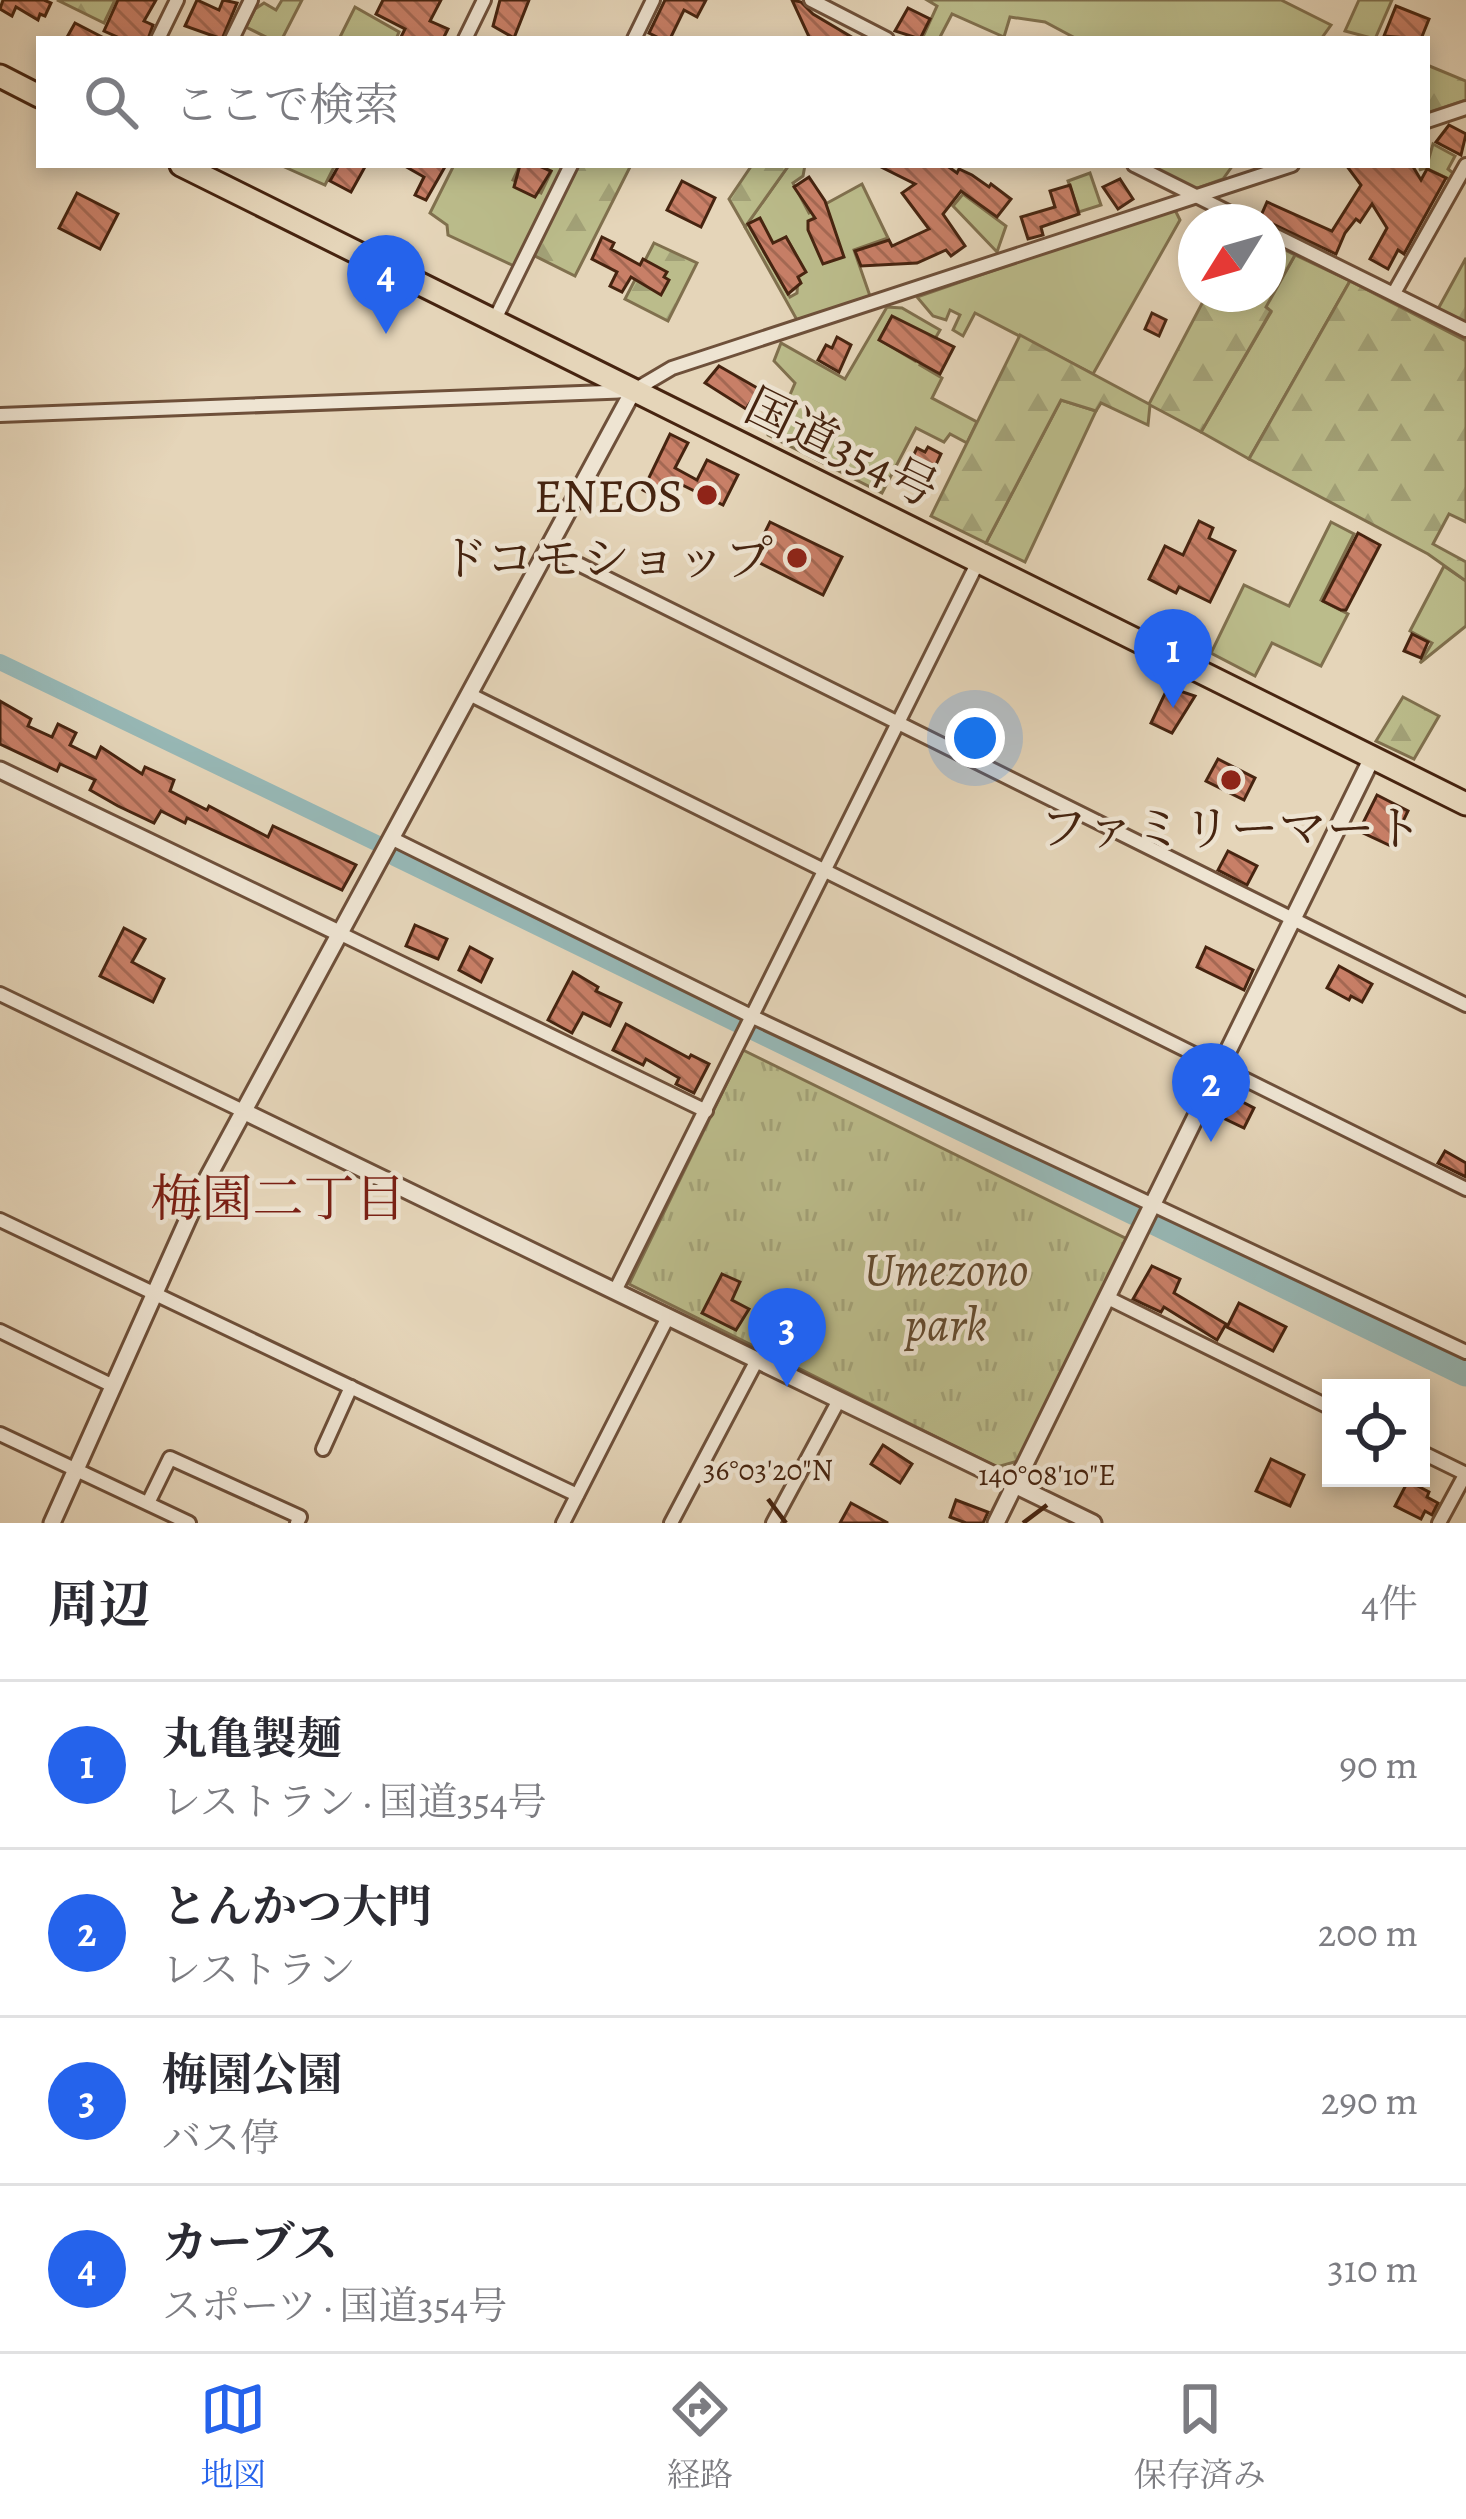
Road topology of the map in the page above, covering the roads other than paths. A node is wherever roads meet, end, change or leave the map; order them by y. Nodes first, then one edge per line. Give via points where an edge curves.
1 (177, 0) edge
2 (251, 0) edge
3 (484, 0) edge
4 (653, 0) edge
5 (811, 0) edge
6 (159, 36) edge
7 (233, 36) edge
8 (466, 36) edge
9 (635, 36) edge
10 (881, 36) edge
11 (0, 76) edge
12 (36, 94) edge
13 (1466, 108) edge
14 (1430, 120) edge
15 (1466, 165) edge
16 (187, 168) edge
17 (570, 168) edge
18 (1140, 168) edge
19 (1283, 168) edge
20 (1196, 196) junction
21 (1212, 204) edge
22 (1286, 241) edge
23 (1394, 293) junction
24 (494, 321) junction
25 (1466, 331) edge
26 (633, 392) junction
27 (0, 415) edge
28 (548, 549) junction
29 (978, 562) junction
30 (469, 694) junction
31 (898, 722) junction
32 (1372, 758) junction
33 (0, 770) edge
34 (1466, 804) edge
35 (388, 844) junction
36 (826, 871) junction
37 (1292, 918) junction
38 (339, 933) junction
39 (0, 994) edge
40 (1466, 1005) edge
41 (753, 1018) junction
42 (1219, 1068) junction
43 (243, 1111) junction
44 (706, 1111) junction
45 (1466, 1189) edge
46 (1152, 1205) junction
47 (0, 1220) edge
48 (615, 1292) junction
49 (153, 1293) junction
50 (1108, 1298) junction
51 (668, 1317) junction
52 (0, 1330) edge
53 (1466, 1352) edge
54 (757, 1360) junction
55 (111, 1384) junction
56 (351, 1387) junction
57 (838, 1400) junction
58 (1322, 1404) edge
59 (0, 1434) edge
60 (323, 1449) dead end
61 (1430, 1456) edge
62 (76, 1469) junction
63 (1466, 1474) edge
64 (1015, 1485) junction
65 (578, 1495) junction
66 (148, 1503) junction
67 (52, 1523) edge
68 (189, 1523) edge
69 (297, 1523) edge
70 (562, 1523) edge
71 (671, 1523) edge
72 (773, 1523) edge
73 (996, 1523) edge
74 (1094, 1523) edge
75 (1439, 1523) edge

1 - 6 street
2 - 7 street
3 - 8 street
4 - 9 street
5 - 10 street
11 - 12 highway
13 - 14 street
15 - 23 street
16 - 24 highway, 国道354号
17 - 24 street
18 - 20 street
19 - 20 street
20 - 21 street
20 - 26 street via 672,368
22 - 23 street
23 - 25 street
24 - 26 highway, 国道354号
26 - 27 street
26 - 28 street
26 - 29 highway, 国道354号
28 - 30 street
28 - 31 street
29 - 31 street
29 - 32 highway, 国道354号
30 - 35 street
30 - 36 street
31 - 36 street
31 - 37 street
32 - 34 highway, 国道354号
32 - 37 street
33 - 38 street
35 - 38 street
35 - 41 street
36 - 41 street
36 - 42 street
37 - 40 street
37 - 42 street
38 - 43 street
38 - 44 street
39 - 43 street
41 - 44 street
41 - 46 street
42 - 45 street
42 - 46 street
43 - 48 street
43 - 49 street
44 - 48 street
46 - 50 street
46 - 53 street
47 - 49 street
48 - 51 street
49 - 55 street
49 - 56 street
50 - 58 street
50 - 64 street
51 - 54 street
51 - 65 street
52 - 55 street
54 - 57 street
54 - 71 street
55 - 62 street
56 - 60 street
56 - 65 street
57 - 64 street
57 - 72 street
59 - 62 street
61 - 63 street
62 - 66 street
62 - 67 street
63 - 75 street
64 - 73 street
64 - 74 street
65 - 70 street
66 - 68 street
66 - 69 street via 170,1458 300,1517

